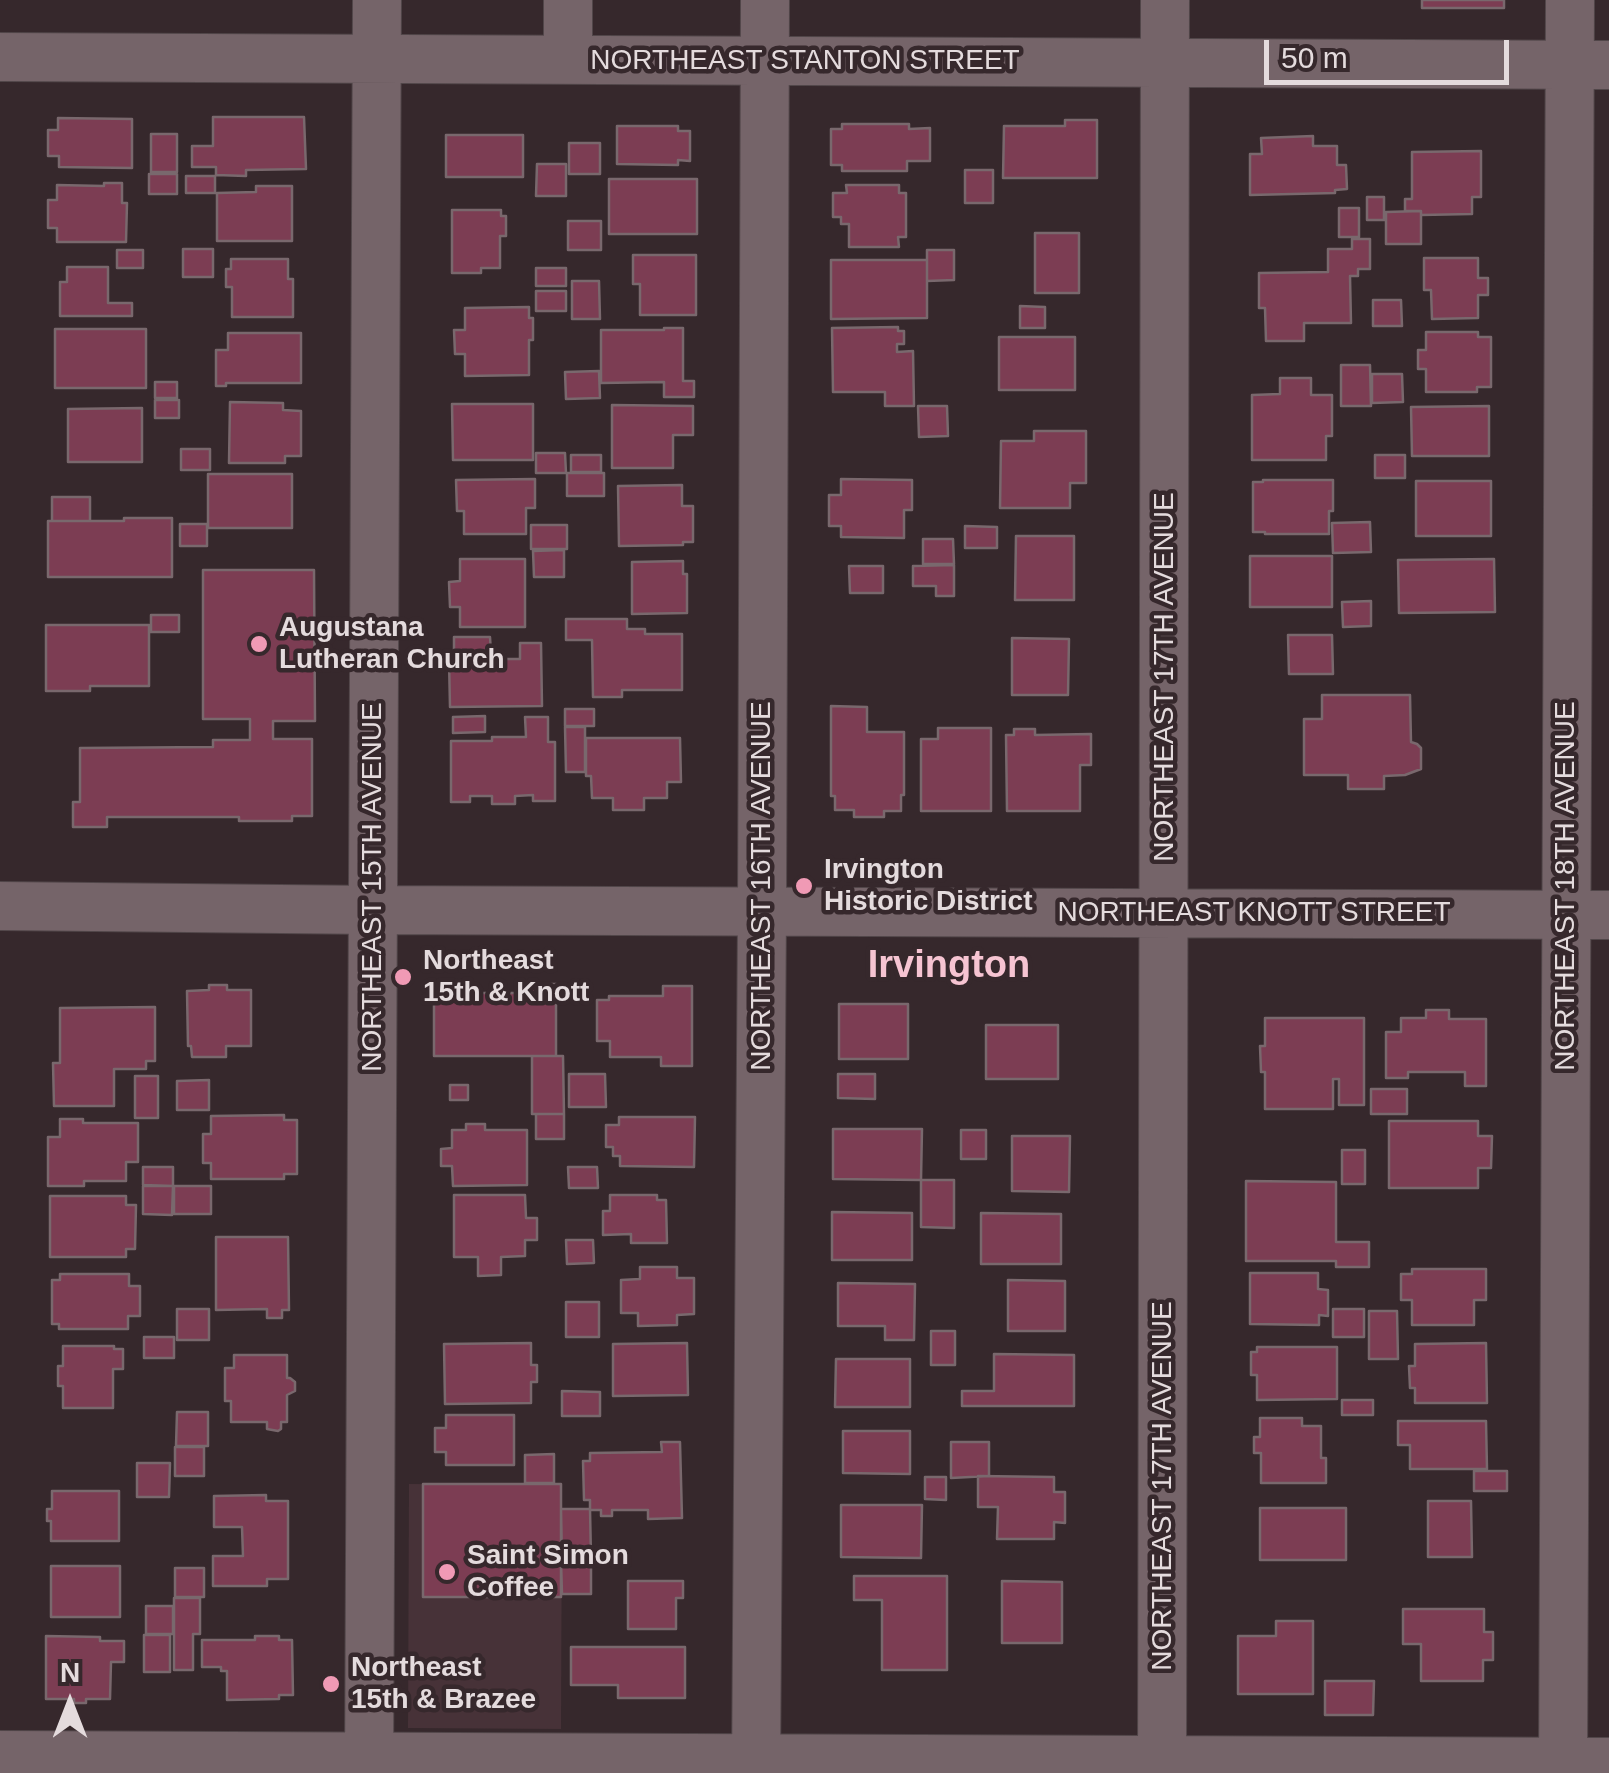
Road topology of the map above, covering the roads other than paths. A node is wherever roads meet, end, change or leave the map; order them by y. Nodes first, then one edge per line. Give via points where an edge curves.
1 (378, 0) edge
2 (568, 0) edge
3 (765, 0) edge
4 (1165, 0) edge
5 (1570, 0) edge
6 (0, 57) edge
7 (377, 60) junction
8 (568, 60) junction
9 (764, 60) junction
10 (1164, 62) junction
11 (1590, 65) edge
12 (0, 906) edge
13 (373, 910) junction
14 (762, 911) junction
15 (1165, 912) junction
16 (1587, 915) edge
17 (0, 1755) edge
18 (369, 1765) edge
19 (756, 1766) edge
20 (1578, 1766) edge
21 (1162, 1767) edge

1 - 7 street, NORTHEAST 15TH AVENUE
2 - 8 street
3 - 9 street, NORTHEAST 16TH AVENUE
4 - 10 street, NORTHEAST 17TH AVENUE
5 - 11 street, NORTHEAST 18TH AVENUE
6 - 7 street, NORTHEAST STANTON STREET
7 - 8 street, NORTHEAST STANTON STREET
7 - 13 street, NORTHEAST 15TH AVENUE
8 - 9 street, NORTHEAST STANTON STREET
9 - 10 street, NORTHEAST STANTON STREET
9 - 14 street, NORTHEAST 16TH AVENUE
10 - 11 street, NORTHEAST STANTON STREET
10 - 15 street, NORTHEAST 17TH AVENUE
11 - 16 street, NORTHEAST 18TH AVENUE
12 - 13 street, NORTHEAST KNOTT STREET
13 - 14 street, NORTHEAST KNOTT STREET
13 - 18 street, NORTHEAST 15TH AVENUE
14 - 15 street, NORTHEAST KNOTT STREET
14 - 19 street, NORTHEAST 16TH AVENUE
15 - 16 street, NORTHEAST KNOTT STREET
15 - 21 street, NORTHEAST 17TH AVENUE
16 - 20 street, NORTHEAST 18TH AVENUE
17 - 18 street
18 - 19 street
19 - 21 street
20 - 21 street

